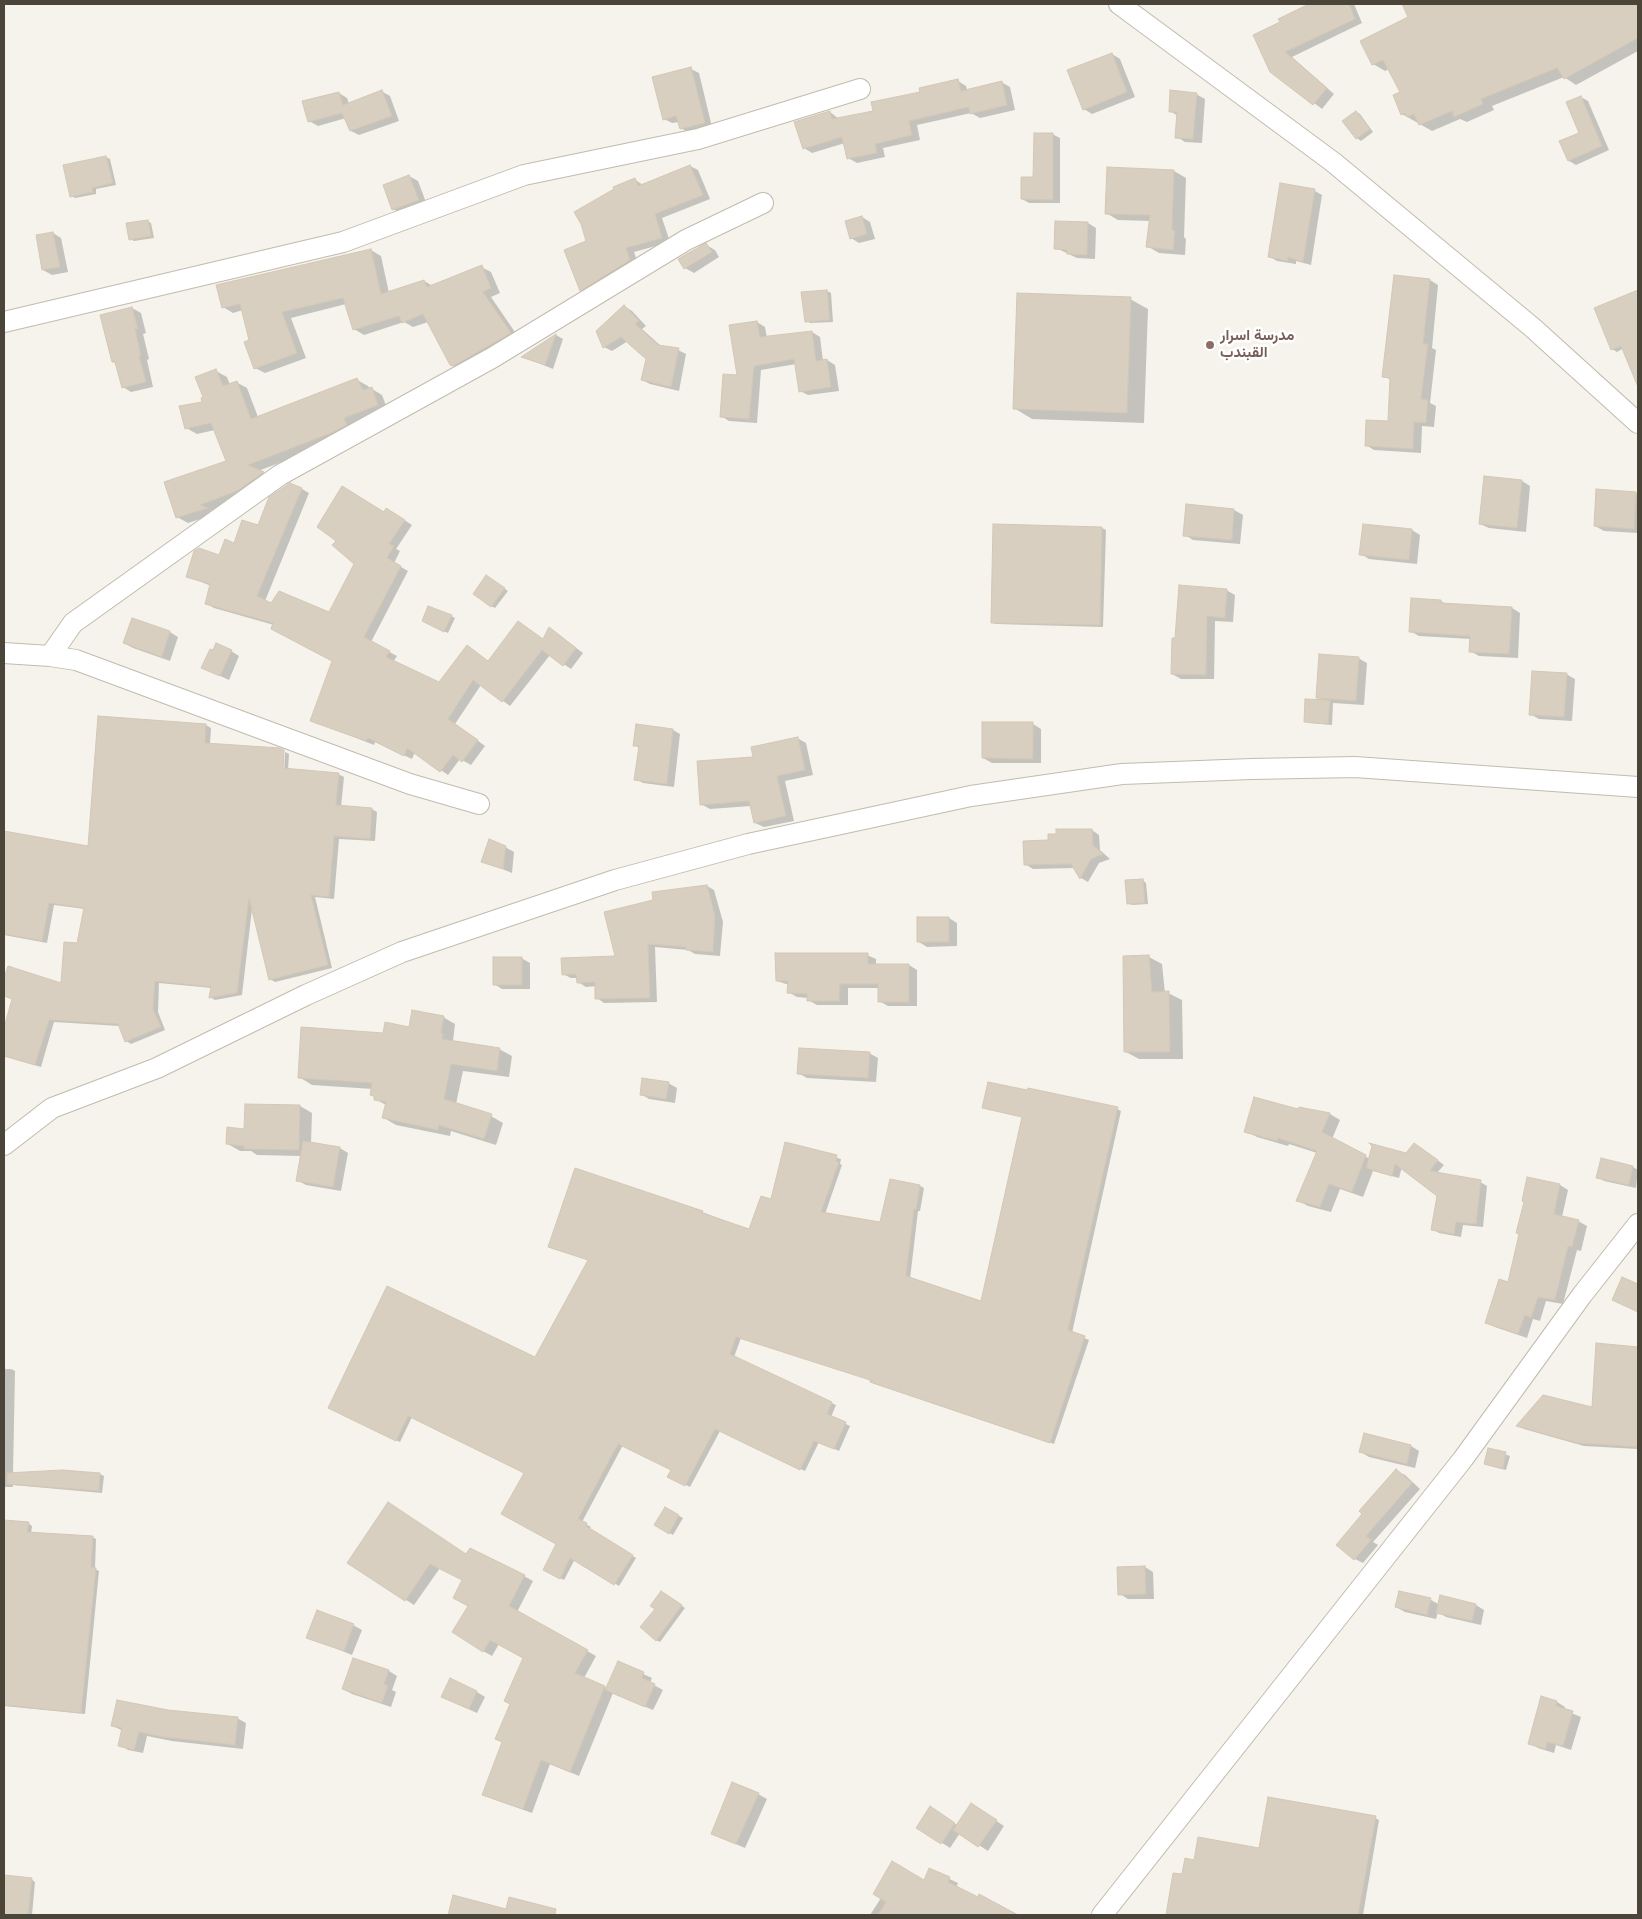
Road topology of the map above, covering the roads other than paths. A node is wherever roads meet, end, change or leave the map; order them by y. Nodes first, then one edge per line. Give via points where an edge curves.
1 (1119, 4) edge
2 (860, 89) dead end
3 (763, 203) dead end
4 (4, 322) edge
5 (1638, 423) edge
6 (4, 653) edge
7 (50, 656) junction
8 (1638, 787) edge
9 (478, 804) dead end
10 (4, 1145) edge
11 (1638, 1224) edge
12 (1102, 1915) edge

1 - 5 street via 1333,162 1533,328
2 - 4 street via 698,139 524,175 343,242
3 - 7 street via 686,240 492,358 280,475 73,623
6 - 7 street
7 - 9 street via 76,660 410,784
8 - 10 street via 1355,767 1122,774 971,796 748,844 615,880 402,952 157,1068 52,1108
11 - 12 street via 1457,1466

